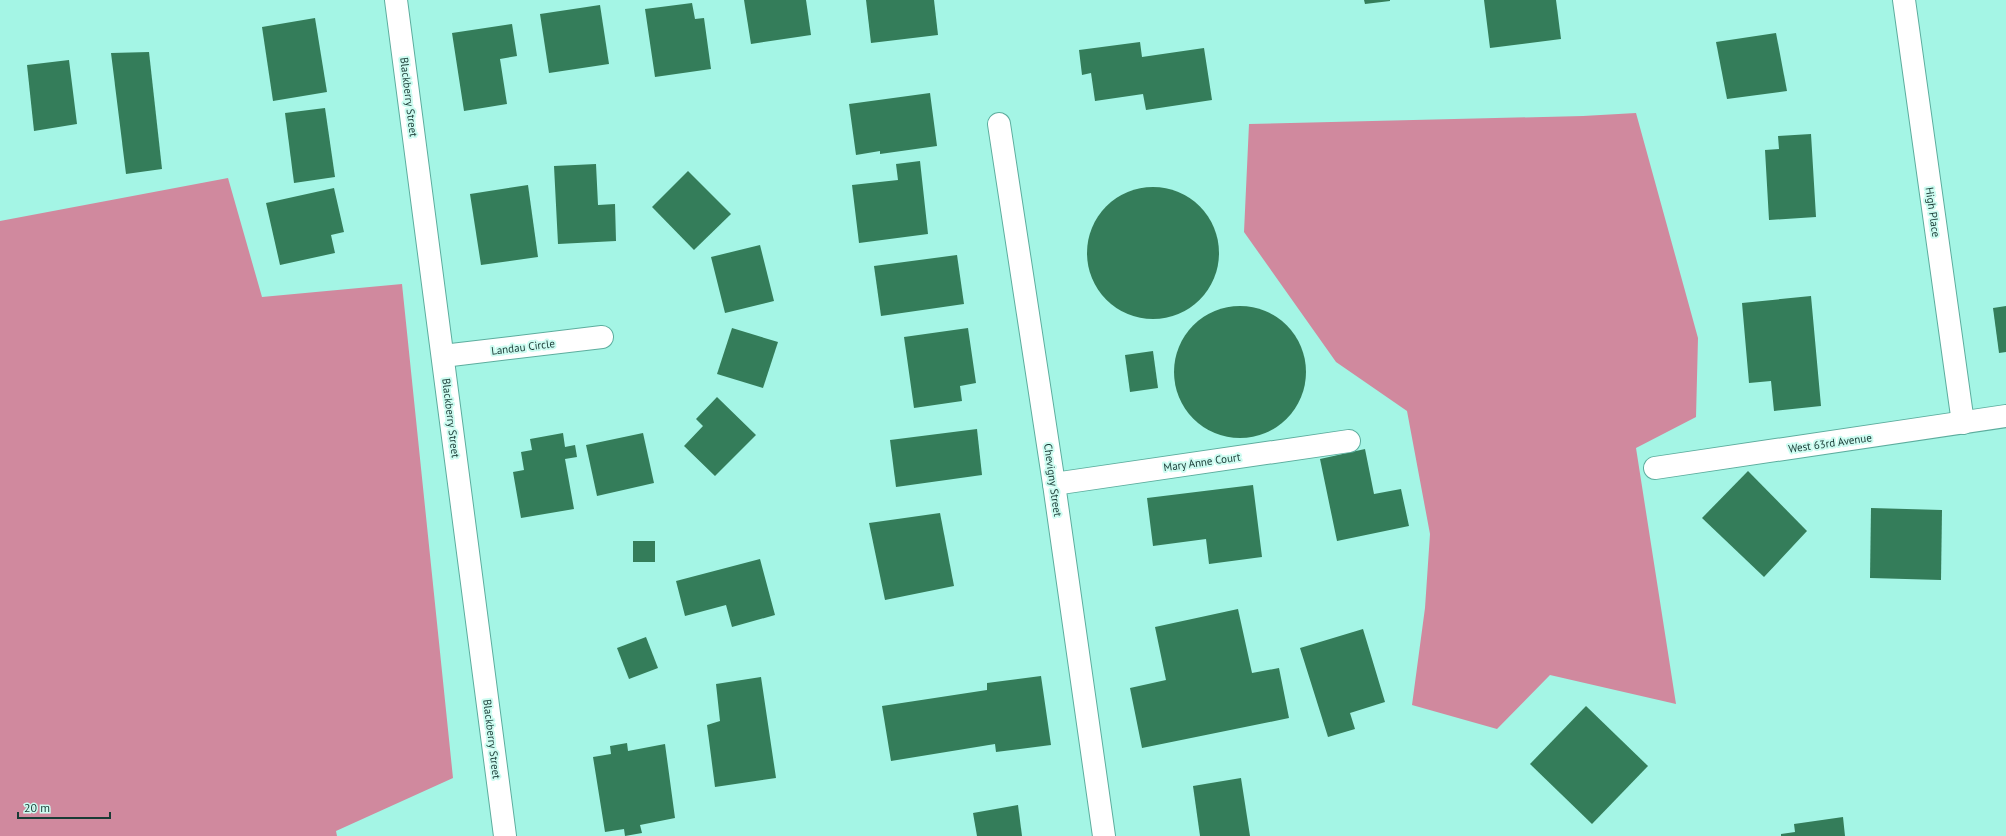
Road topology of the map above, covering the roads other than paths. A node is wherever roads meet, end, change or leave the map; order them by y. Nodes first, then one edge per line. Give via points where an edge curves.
1 (396, 0) edge
2 (1904, 0) edge
3 (999, 124) dead end
4 (602, 337) dead end
5 (443, 356) junction
6 (2006, 416) edge
7 (1963, 423) junction
8 (1349, 440) dead end
9 (1655, 468) dead end
10 (1054, 484) junction
11 (505, 836) edge
12 (1104, 836) edge

1 - 5 street, Blackberry Street
2 - 7 street, High Place
3 - 10 street, Chevigny Street
4 - 5 street, Landau Circle
5 - 11 street, Blackberry Street
6 - 7 street, West 63rd Avenue
7 - 9 street, West 63rd Avenue
8 - 10 street, Mary Anne Court
10 - 12 street, Chevigny Street

